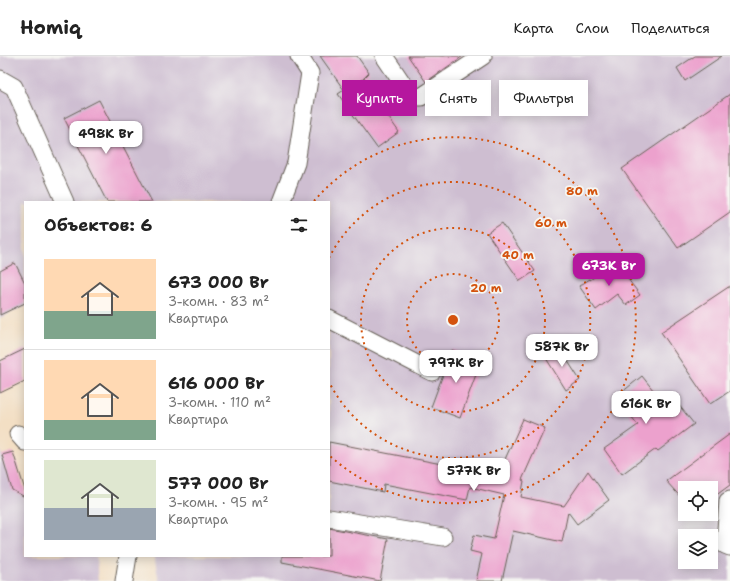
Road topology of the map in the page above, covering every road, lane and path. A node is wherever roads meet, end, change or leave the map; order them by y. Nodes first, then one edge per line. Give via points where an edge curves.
1 (300, 56) edge
2 (384, 56) edge
3 (483, 56) edge
4 (0, 79) edge
5 (65, 201) edge
6 (281, 201) edge
7 (330, 320) edge
8 (432, 372) dead end
9 (730, 500) edge
10 (330, 518) edge
11 (443, 537) dead end
12 (730, 547) edge
13 (128, 557) edge
14 (124, 581) edge

1 - 6 street via 310,73 296,163
2 - 3 street via 409,93 421,97
4 - 5 street via 14,87
7 - 8 street
9 - 12 street via 726,545
10 - 11 street
13 - 14 street

